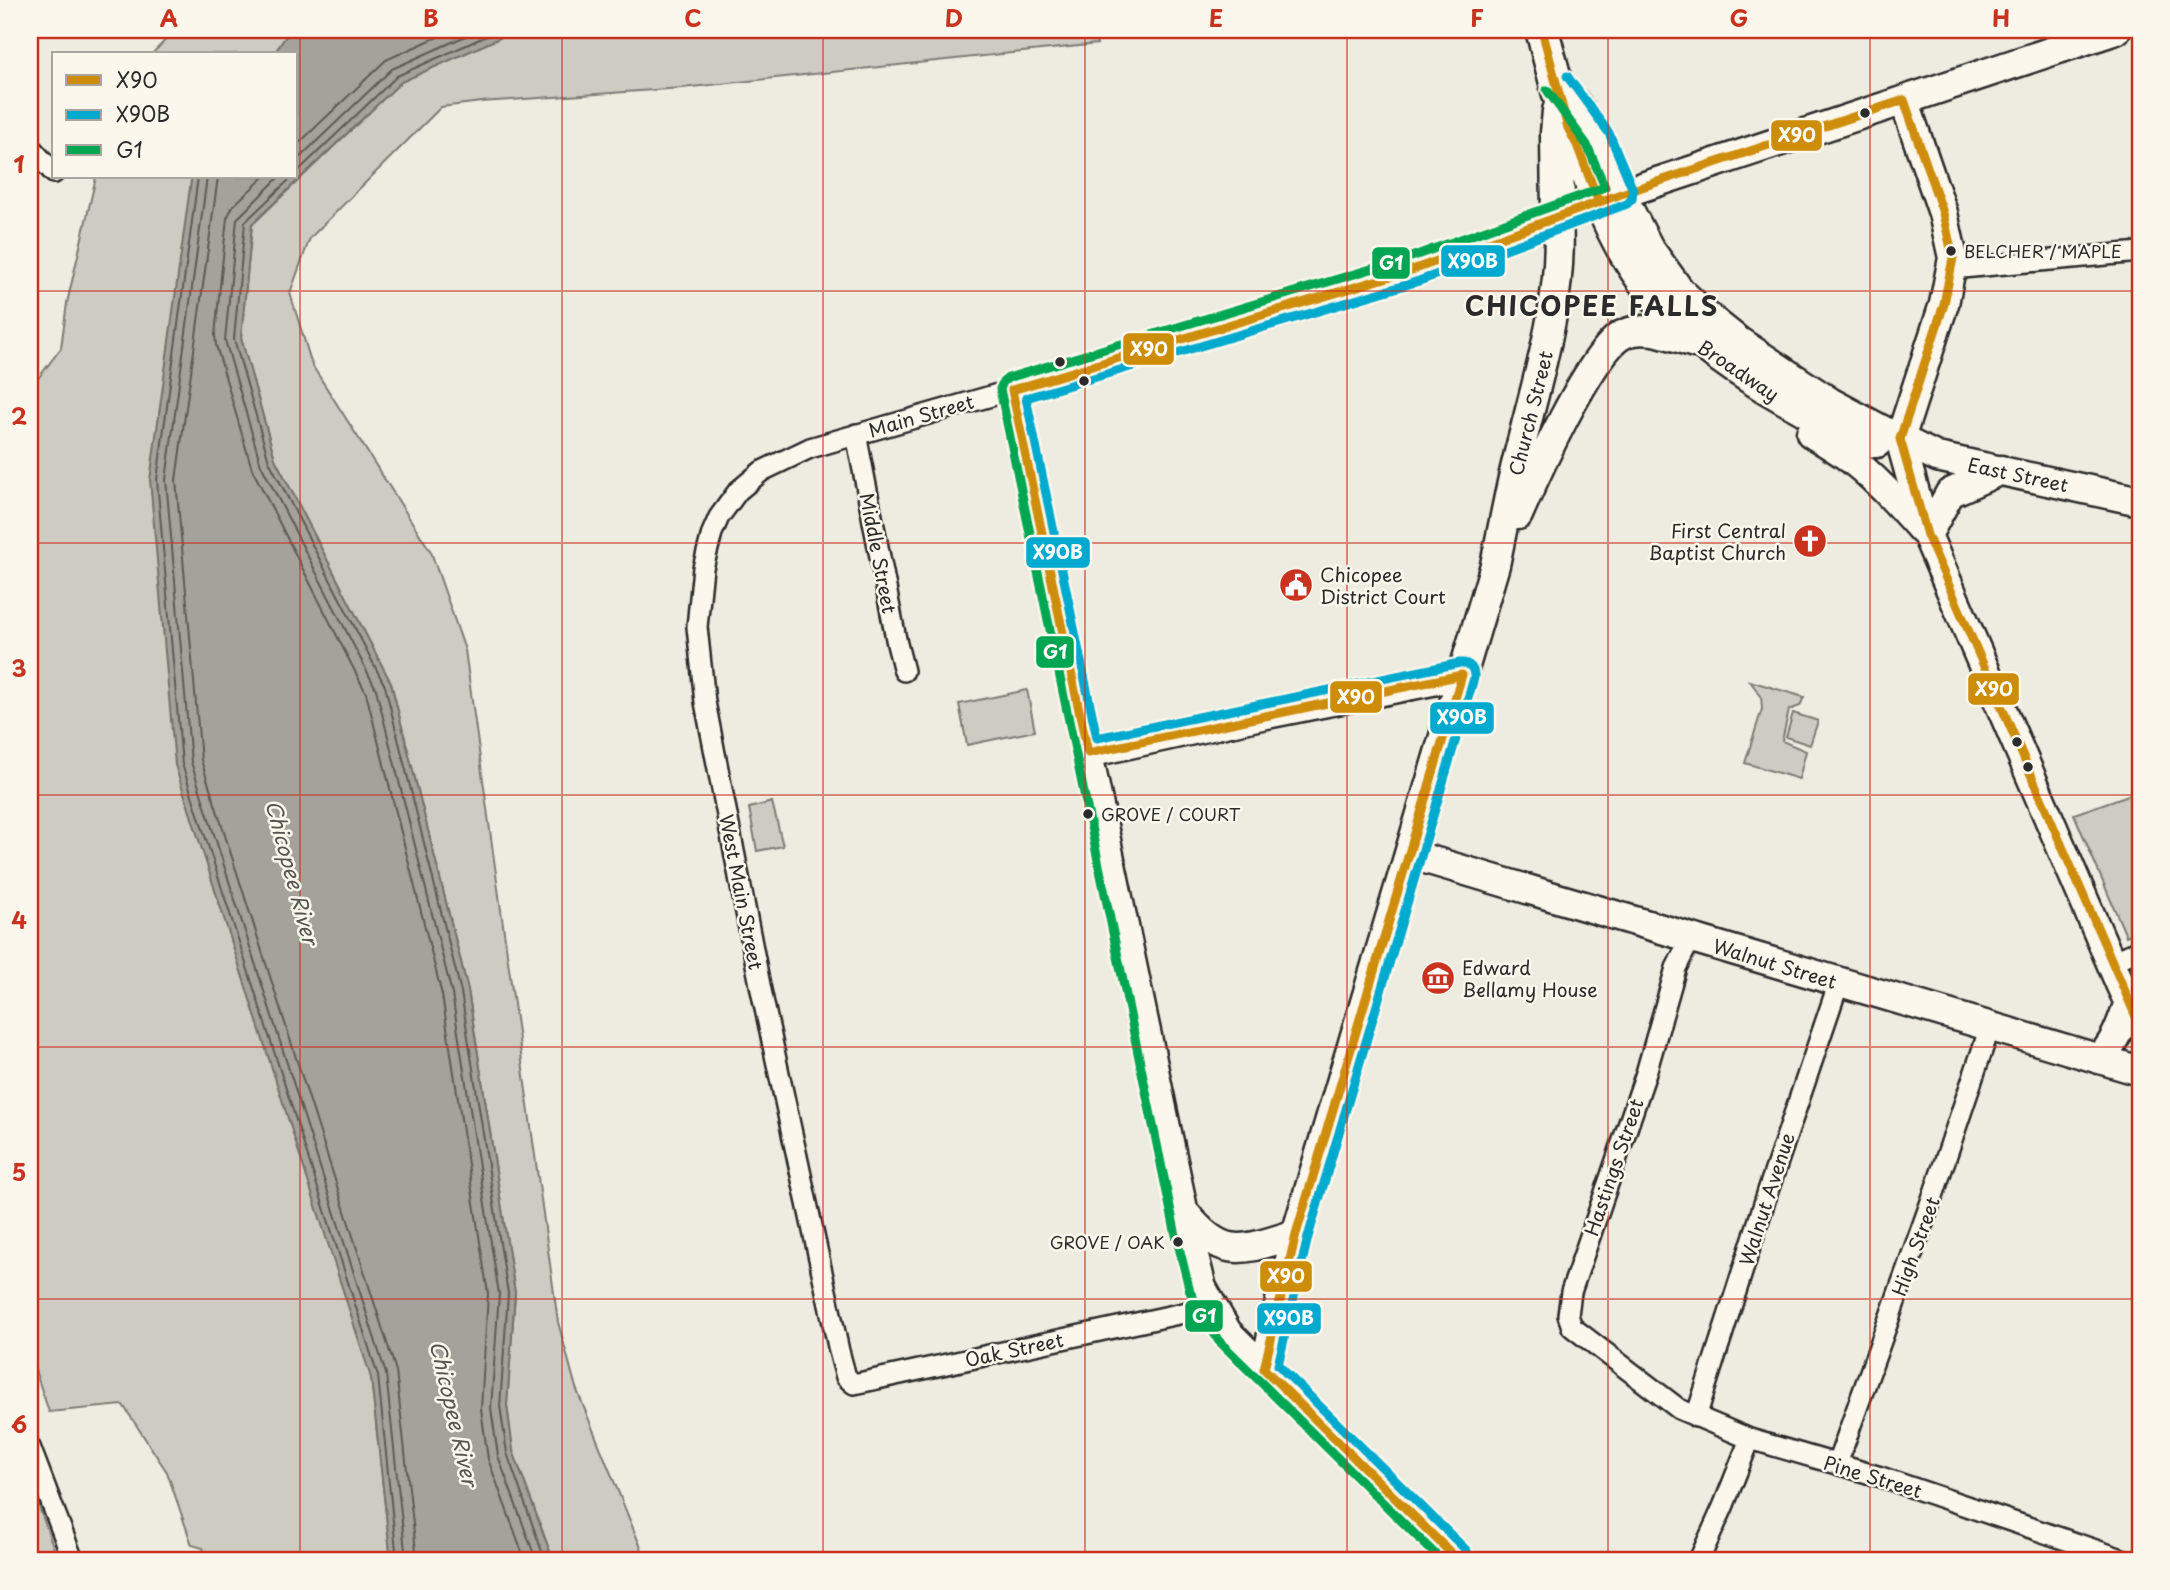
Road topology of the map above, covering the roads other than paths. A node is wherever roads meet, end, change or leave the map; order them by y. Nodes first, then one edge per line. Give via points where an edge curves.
1 (1542, 30) edge
2 (2116, 30) edge
3 (1559, 93) junction
4 (1904, 100) junction
5 (30, 147) edge
6 (52, 171) edge
7 (1610, 199) junction
8 (1558, 219) junction
9 (2140, 252) edge
10 (1951, 269) junction
11 (1699, 345) junction
12 (1749, 380) junction
13 (1012, 390) junction
14 (856, 434) junction
15 (1900, 439) junction
16 (782, 460) joint
17 (2000, 470) junction
18 (2140, 501) edge
19 (1927, 535) junction
20 (1495, 565) junction
21 (904, 671) dead end
22 (1462, 675) junction
23 (1088, 753) junction
24 (1409, 854) junction
25 (1691, 938) junction
26 (2140, 950) edge
27 (2110, 962) junction
28 (1839, 982) junction
29 (2134, 1014) edge
30 (1990, 1027) junction
31 (2099, 1059) junction
32 (2140, 1071) edge
33 (1183, 1211) junction
34 (1296, 1234) junction
35 (1211, 1307) junction
36 (839, 1350) joint
37 (1264, 1369) junction
38 (1631, 1373) joint
39 (1696, 1417) junction
40 (1750, 1439) junction
41 (30, 1447) edge
42 (1837, 1464) junction
43 (73, 1560) edge
44 (1458, 1560) edge
45 (1699, 1560) edge
46 (2125, 1560) edge

1 - 3 main road
2 - 4 main road, Main Street
3 - 7 main road
3 - 8 main road
4 - 7 main road, Main Street
4 - 10 main road via 1943,213 1953,258
5 - 6 street
7 - 8 main road, Main Street
7 - 11 main road, Broadway via 1617,244 1670,317
7 - 15 main road, Broadway via 1636,226 1680,291 1707,317 1800,383
8 - 13 main road, Main Street via 1415,269
8 - 20 main road, Church Street via 1560,242 1548,342
9 - 10 street
10 - 15 main road
11 - 12 main road, Broadway
11 - 20 main road, Church Street via 1648,330 1623,334 1610,343 1539,467
12 - 15 main road, Broadway via 1861,439 1883,444
12 - 19 main road via 1858,466
13 - 14 street, Main Street
13 - 23 main road
14 - 16 street, Main Street
14 - 21 street, Middle Street
15 - 17 main road, East Street via 1937,457
15 - 19 main road
16 - 36 street, West Main Street via 738,491 712,533 700,587 698,652 759,978
17 - 18 main road, East Street
17 - 19 main road via 1950,494
19 - 27 main road
20 - 22 main road, Church Street
22 - 23 main road
22 - 24 main road, Church Street
23 - 33 main road
24 - 25 main road, Walnut Street
24 - 34 main road, Church Street
25 - 28 main road, Walnut Street
25 - 38 street, Hastings Street via 1676,968 1646,1073 1571,1292 1568,1315 1572,1327
26 - 27 street
27 - 29 main road
28 - 30 main road, Walnut Street
28 - 39 street, Walnut Avenue
29 - 31 main road
30 - 31 main road, Walnut Street
30 - 42 street, High Street
31 - 32 main road, Walnut Street
33 - 34 main road via 1205,1236 1227,1248 1250,1248
33 - 35 main road via 1196,1271
34 - 37 main road, Church Street
35 - 36 street, Oak Street via 854,1384 846,1377
35 - 37 main road via 1227,1332
37 - 44 main road
38 - 39 street, Pine Street
39 - 40 street, Pine Street
40 - 42 street, Pine Street
40 - 45 street
41 - 43 street
42 - 46 street, Pine Street

